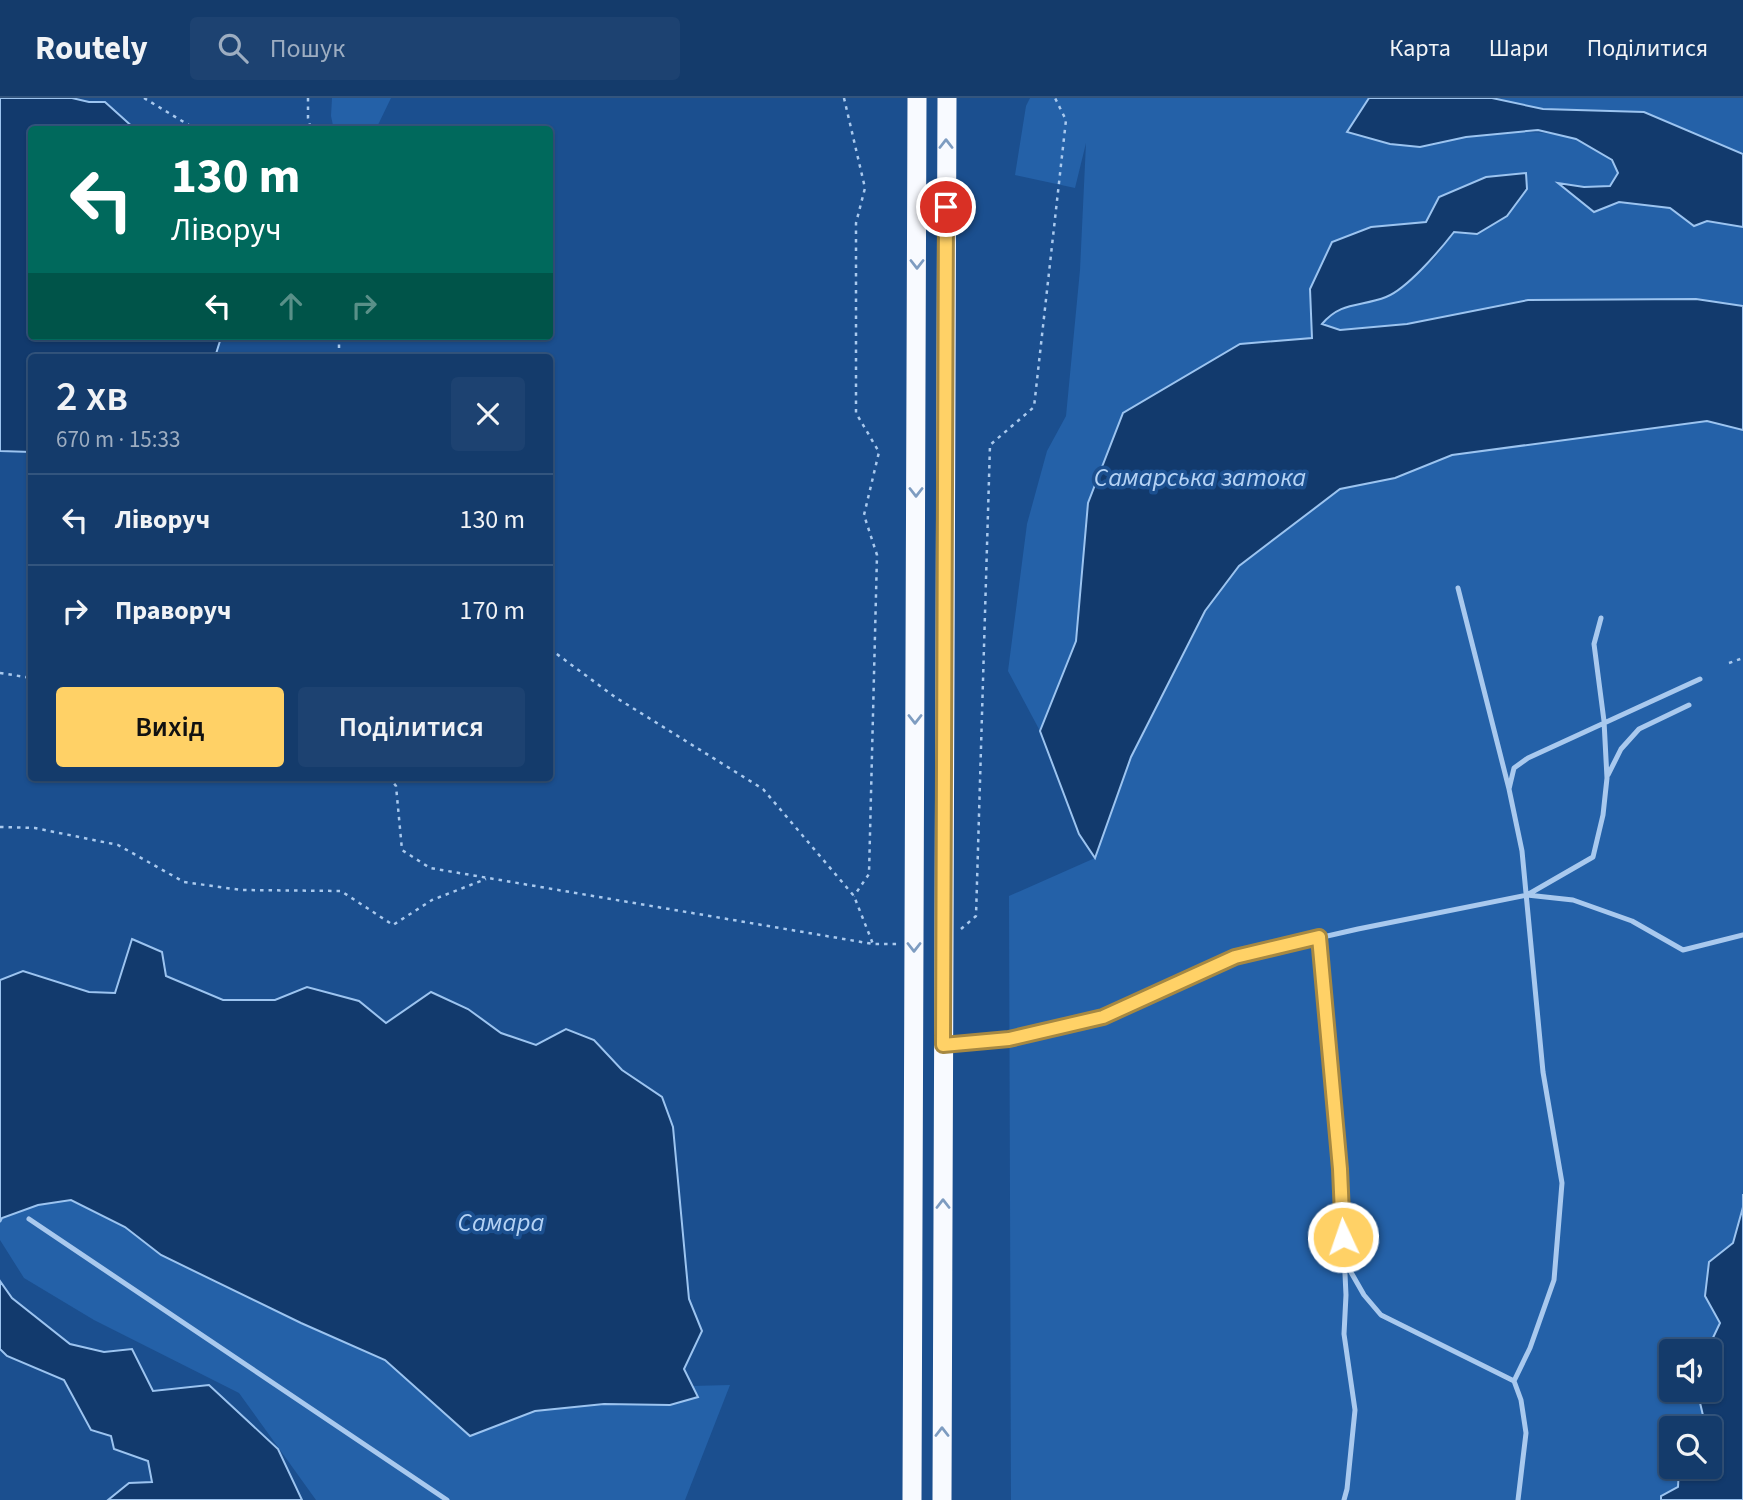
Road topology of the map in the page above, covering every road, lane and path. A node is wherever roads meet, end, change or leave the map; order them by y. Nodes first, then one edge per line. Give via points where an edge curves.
1 (144, 98) edge
2 (308, 98) edge
3 (844, 98) edge
4 (917, 98) edge
5 (947, 98) edge
6 (1055, 98) edge
7 (190, 126) edge
8 (311, 126) edge
9 (1458, 588) dead end
10 (1601, 618) dead end
11 (553, 651) edge
12 (1743, 658) edge
13 (1729, 663) dead end
14 (0, 673) edge
15 (28, 677) edge
16 (1700, 679) dead end
17 (1689, 705) dead end
18 (1604, 721) junction
19 (1607, 778) junction
20 (392, 781) edge
21 (1509, 789) junction
22 (0, 827) edge
23 (489, 878) junction
24 (1527, 895) junction
25 (854, 896) junction
26 (1743, 935) edge
27 (1319, 937) junction
28 (873, 944) junction
29 (914, 944) junction
30 (944, 946) junction
31 (943, 1045) junction
32 (29, 1219) dead end
33 (1344, 1259) junction
34 (1514, 1381) junction
35 (447, 1500) edge
36 (912, 1500) edge
37 (942, 1500) edge
38 (1344, 1500) edge
39 (1518, 1500) edge

1 - 7 path
2 - 8 path
3 - 25 path via 865,188 856,223 856,413 879,452 864,515 877,555 869,874
4 -> 29 highway
30 -> 5 highway
6 - 30 path via 1066,120 1034,407 990,445 976,916
9 - 21 lane
10 - 18 lane via 1594,644
11 - 25 path via 615,697 763,789
12 - 13 path
14 - 15 path
16 - 18 lane
17 - 19 lane via 1639,729 1621,749
18 - 19 lane
18 - 21 lane via 1514,768
19 - 24 lane via 1604,815 1593,856
20 - 23 path via 396,786 402,850 430,868
21 - 24 lane
22 - 23 path via 34,828 118,845 184,882 241,890 341,891 393,925 432,900
23 - 28 path
24 - 26 lane via 1573,900 1632,922 1683,950
24 - 27 lane
24 - 34 lane via 1544,1072 1562,1183 1554,1280
25 - 28 path
27 - 31 lane via 1235,957 1103,1017 1009,1039
27 - 33 lane
28 - 29 path
29 -> 36 highway
30 - 31 highway
37 -> 31 highway
32 - 35 lane
33 - 34 lane via 1381,1315
33 - 38 lane via 1344,1334 1355,1410
34 - 39 lane via 1526,1433

